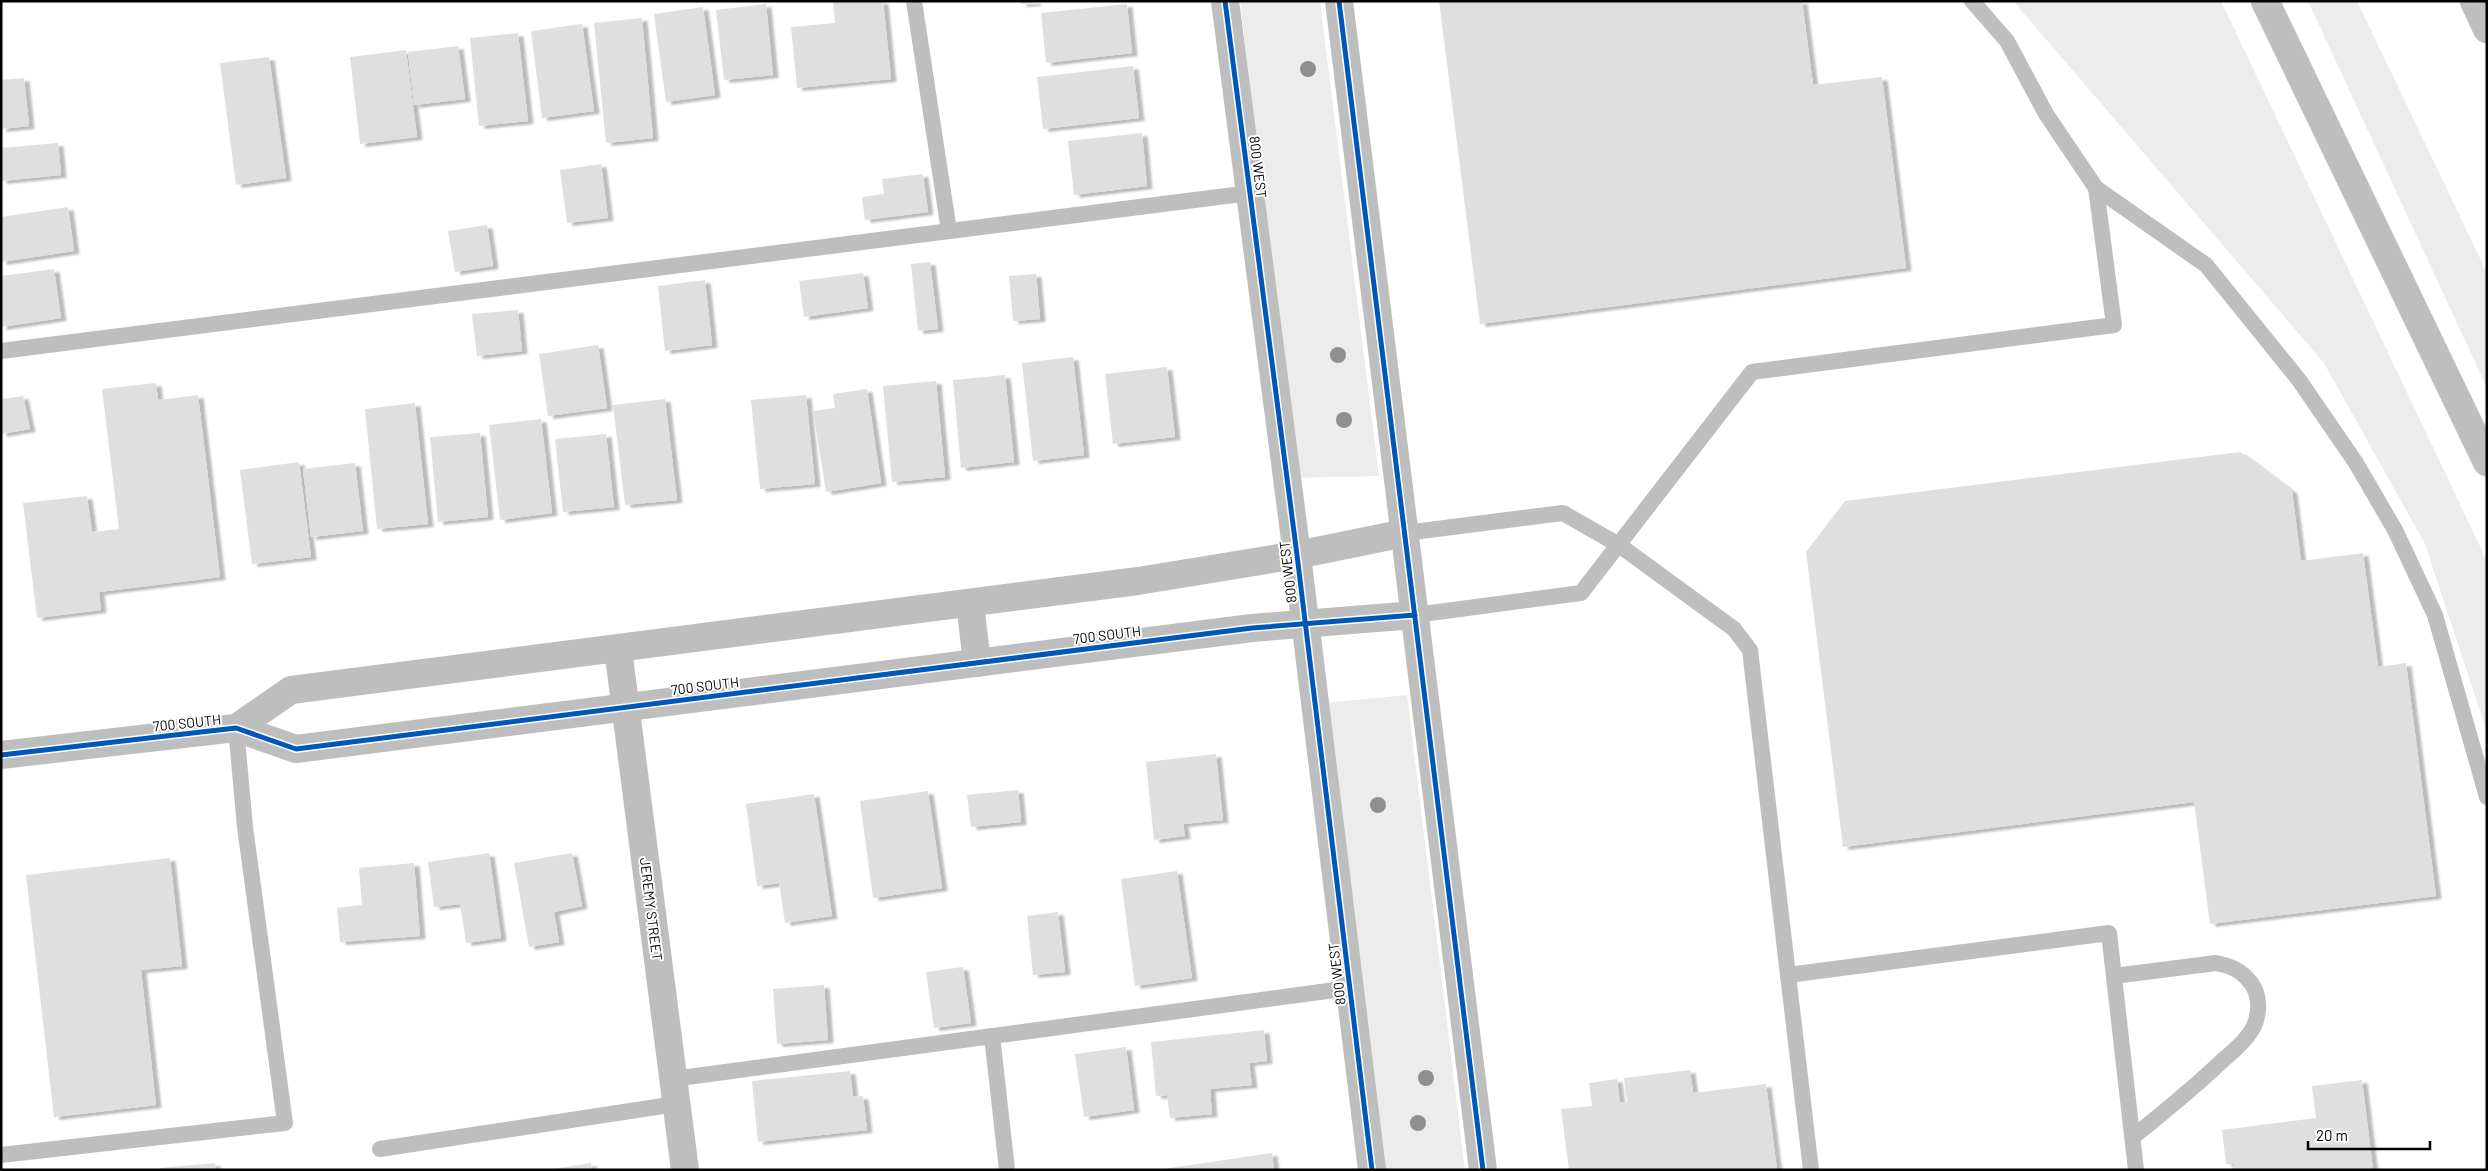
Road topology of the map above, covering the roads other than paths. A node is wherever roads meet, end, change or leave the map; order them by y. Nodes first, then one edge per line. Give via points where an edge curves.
1 (914, 1) edge
2 (1226, 1) edge
3 (1339, 1) edge
4 (1972, 1) edge
5 (2265, 1) edge
6 (2474, 1) edge
7 (2487, 29) edge
8 (2096, 188) junction
9 (1250, 193) junction
10 (949, 231) junction
11 (1, 351) edge
12 (2487, 462) edge
13 (1405, 533) junction
14 (1619, 546) junction
15 (1298, 555) junction
16 (970, 603) junction
17 (1415, 615) junction
18 (1305, 623) junction
19 (618, 649) junction
20 (977, 663) junction
21 (626, 707) junction
22 (236, 728) junction
23 (1, 755) edge
24 (2487, 797) edge
25 (1788, 975) junction
26 (2114, 976) junction
27 (1350, 988) junction
28 (992, 1036) junction
29 (675, 1091) junction
30 (2133, 1137) junction
31 (380, 1149) dead end
32 (1, 1156) edge
33 (685, 1170) edge
34 (1007, 1170) edge
35 (1372, 1170) edge
36 (1483, 1170) edge
37 (1811, 1170) edge
38 (2136, 1170) edge

1 - 10 lane
2 - 9 main road, 800 WEST
3 - 13 main road
4 - 8 lane via 2007,41 2046,114
5 - 12 main road
6 - 7 main road
8 - 14 lane via 2114,325 1752,372
8 - 24 lane via 2206,265 2299,380 2356,463 2395,530 2435,615
9 - 10 lane
9 - 15 main road, 800 WEST
10 - 11 lane
13 - 14 lane via 1563,513
13 - 15 main road, 700 SOUTH
13 - 17 main road
14 - 17 lane via 1581,593
14 - 25 lane via 1734,629 1750,650
15 - 16 main road, 700 SOUTH via 1138,581
15 - 18 main road, 800 WEST
16 - 19 main road, 700 SOUTH
16 - 20 main road
17 - 18 main road, 700 SOUTH
17 - 36 main road
18 - 20 main road, 700 SOUTH
18 - 27 main road, 800 WEST
19 - 21 main road, JEREMY STREET
19 - 22 main road, 700 SOUTH via 291,690
20 - 21 main road, 700 SOUTH
21 - 22 main road, 700 SOUTH via 296,749
21 - 29 main road, JEREMY STREET
22 - 23 main road, 700 SOUTH
22 - 32 lane via 245,827 285,1123
25 - 26 lane via 2109,933
25 - 37 lane
26 - 30 lane
26 - 30 lane via 2216,963 2232,966 2255,988 2259,1009 2253,1028 2236,1049 2191,1091
27 - 28 lane
27 - 35 main road, 800 WEST
28 - 29 lane
28 - 34 lane
29 - 31 lane
29 - 33 main road, JEREMY STREET
30 - 38 lane

